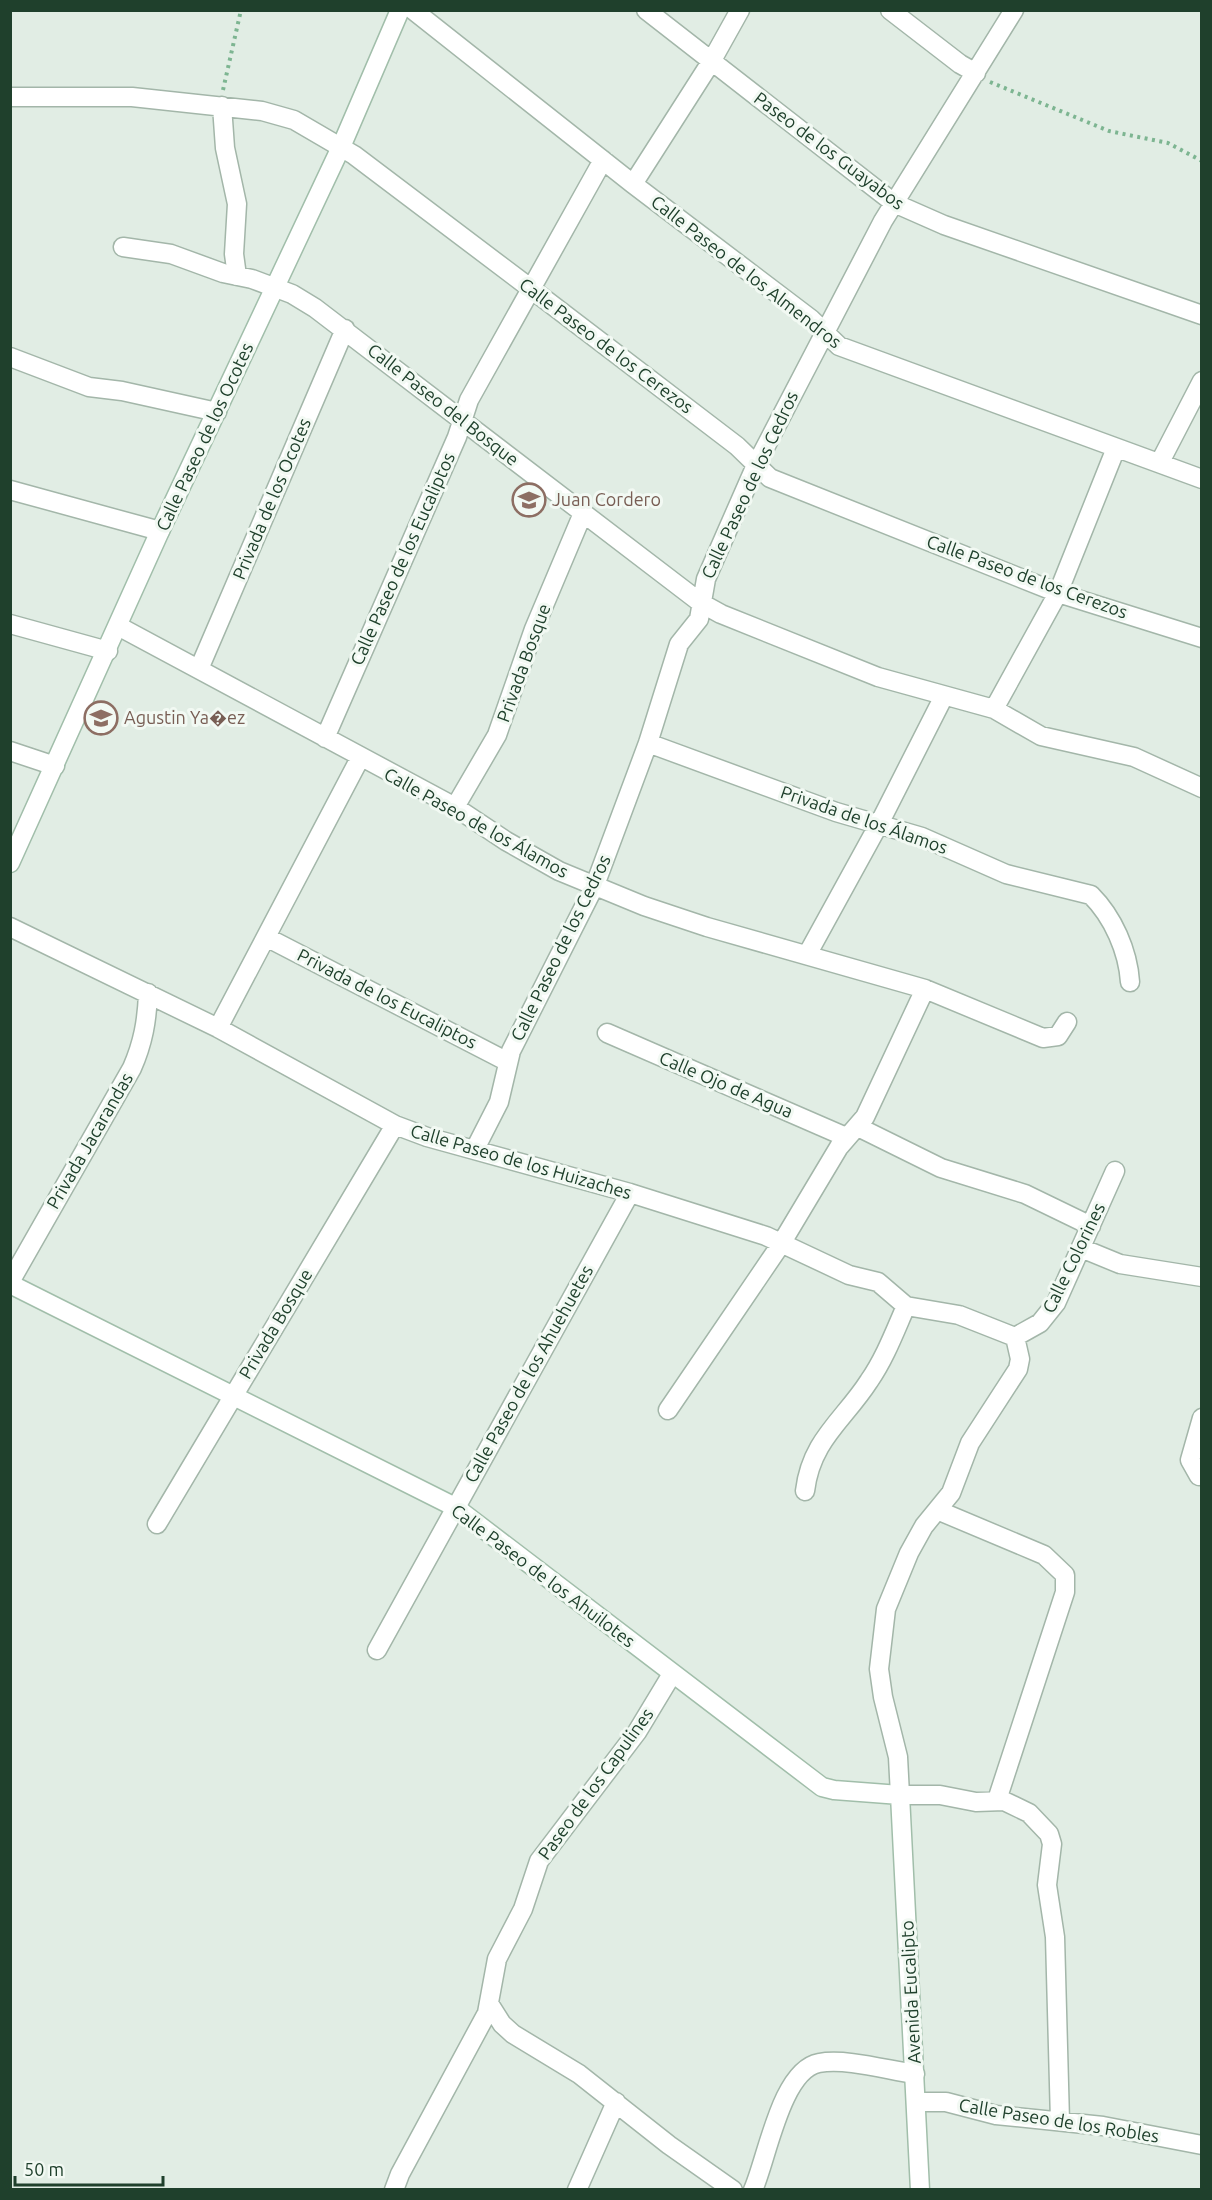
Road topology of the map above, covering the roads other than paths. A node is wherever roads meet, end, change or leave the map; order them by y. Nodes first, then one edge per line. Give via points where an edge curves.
1 (400, 10) edge
2 (413, 10) edge
3 (646, 10) edge
4 (740, 10) edge
5 (890, 10) edge
6 (1014, 10) edge
7 (711, 62) junction
8 (976, 73) junction
9 (10, 97) edge
10 (222, 106) junction
11 (341, 147) junction
12 (603, 160) junction
13 (633, 184) junction
14 (894, 203) junction
15 (123, 247) dead end
16 (237, 276) junction
17 (276, 288) junction
18 (530, 288) junction
19 (1202, 315) edge
20 (345, 330) junction
21 (824, 332) junction
22 (10, 357) edge
23 (1202, 381) edge
24 (217, 412) junction
25 (463, 419) junction
26 (1116, 448) junction
27 (1160, 462) junction
28 (756, 465) junction
29 (1202, 478) edge
30 (10, 490) edge
31 (583, 513) junction
32 (160, 531) junction
33 (1058, 593) junction
34 (701, 603) junction
35 (10, 624) edge
36 (118, 626) junction
37 (1202, 638) edge
38 (108, 651) junction
39 (199, 669) junction
40 (944, 696) junction
41 (994, 709) junction
42 (325, 738) junction
43 (648, 743) junction
44 (10, 751) edge
45 (360, 758) junction
46 (55, 766) junction
47 (1202, 788) edge
48 (455, 807) junction
49 (879, 824) junction
50 (10, 863) edge
51 (595, 885) junction
52 (10, 927) edge
53 (266, 937) junction
54 (807, 955) junction
55 (1130, 982) dead end
56 (925, 989) junction
57 (148, 993) junction
58 (1067, 1022) dead end
59 (218, 1028) junction
60 (607, 1033) dead end
61 (508, 1062) junction
62 (395, 1125) junction
63 (852, 1132) junction
64 (475, 1149) junction
65 (1115, 1171) dead end
66 (630, 1193) junction
67 (1091, 1226) junction
68 (781, 1244) junction
69 (1081, 1248) junction
70 (1202, 1277) edge
71 (10, 1283) edge
72 (906, 1306) junction
73 (1015, 1337) junction
74 (235, 1395) junction
75 (668, 1410) dead end
76 (1202, 1418) edge
77 (1199, 1476) dead end
78 (805, 1491) dead end
79 (455, 1508) junction
80 (937, 1510) junction
81 (157, 1524) dead end
82 (377, 1650) dead end
83 (672, 1674) junction
84 (900, 1795) junction
85 (997, 1800) junction
86 (490, 2005) junction
87 (915, 2074) junction
88 (616, 2102) junction
89 (916, 2102) junction
90 (1060, 2121) junction
91 (1202, 2145) edge
92 (394, 2190) edge
93 (577, 2190) edge
94 (734, 2190) edge
95 (753, 2190) edge
96 (920, 2190) edge

1 - 11 street, Calle Paseo de los Ocotes
2 - 12 street, Calle Paseo de los Almendros
3 - 7 street, Paseo de los Guayabos
4 - 7 street
5 - 8 street
6 - 8 street, Calle Paseo de los Cedros
7 - 13 street
7 - 14 street, Paseo de los Guayabos
8 - 14 street, Calle Paseo de los Cedros
9 - 10 street, Calle Paseo de los Cerezos via 132,97
10 - 11 street, Calle Paseo de los Cerezos via 279,115
10 - 16 street via 225,148 237,204
11 - 17 street, Calle Paseo de los Ocotes
11 - 18 street, Calle Paseo de los Cerezos
12 - 13 street, Calle Paseo de los Almendros
12 - 18 street, Calle Paseo de los Eucaliptos
13 - 21 street, Calle Paseo de los Almendros
14 - 19 street, Paseo de los Guayabos via 944,225
14 - 21 street, Calle Paseo de los Cedros
15 - 16 street, Calle Paseo del Bosque via 171,254
16 - 17 street, Calle Paseo del Bosque
17 - 20 street, Calle Paseo del Bosque via 315,308
17 - 24 street, Calle Paseo de los Ocotes
18 - 25 street, Calle Paseo de los Eucaliptos via 469,400
18 - 28 street, Calle Paseo de los Cerezos via 737,446
20 - 25 street, Calle Paseo del Bosque
20 - 39 street, Privada de los Ocotes
21 - 26 street, Calle Paseo de los Almendros via 847,350
21 - 28 street, Calle Paseo de los Cedros
22 - 24 street via 89,387
23 - 27 street
24 - 32 street, Calle Paseo de los Ocotes
25 - 31 street, Calle Paseo del Bosque
25 - 42 street, Calle Paseo de los Eucaliptos
26 - 27 street, Calle Paseo de los Almendros
26 - 33 street
27 - 29 street, Calle Paseo de los Almendros
28 - 33 street, Calle Paseo de los Cerezos via 776,481
28 - 34 street, Calle Paseo de los Cedros via 706,579
30 - 32 street
31 - 34 street, Calle Paseo del Bosque
31 - 48 street, Privada Bosque via 534,629 497,735
32 - 36 street, Calle Paseo de los Ocotes
33 - 37 street, Calle Paseo de los Cerezos
33 - 41 street
34 - 40 street, Calle Paseo del Bosque via 824,657
34 - 43 street, Calle Paseo de los Cedros via 699,620 679,644
35 - 38 street
36 - 38 street, Calle Paseo de los Ocotes
36 - 39 street, Calle Paseo de los Álamos
38 - 46 street, Calle Paseo de los Ocotes
39 - 42 street, Calle Paseo de los Álamos
40 - 41 street, Calle Paseo del Bosque
40 - 49 street
41 - 47 street, Calle Paseo del Bosque via 1041,736 1134,757
42 - 45 street, Calle Paseo de los Álamos
43 - 49 street, Privada de los Álamos
43 - 51 street, Calle Paseo de los Cedros
44 - 46 street
45 - 48 street, Calle Paseo de los Álamos
45 - 53 street
46 - 50 street, Calle Paseo de los Ocotes
48 - 51 street, Calle Paseo de los Álamos via 559,871
49 - 54 street
49 - 55 street, Privada de los Álamos via 922,837 1028,881 1091,895 1112,924 1125,952
51 - 54 street, Calle Paseo de los Álamos via 671,916
51 - 61 street, Calle Paseo de los Cedros
52 - 57 street, Calle Paseo de los Huizaches
53 - 59 street
53 - 61 street, Privada de los Eucaliptos
54 - 56 street, Calle Paseo de los Álamos
56 - 58 street, Calle Paseo de los Álamos via 1048,1039 1058,1036
56 - 63 street
57 - 59 street, Calle Paseo de los Huizaches
57 - 71 street, Privada Jacarandas via 142,1046 132,1068
59 - 62 street, Calle Paseo de los Huizaches
60 - 63 street, Calle Ojo de Agua
61 - 64 street, Calle Paseo de los Cedros via 499,1102
62 - 64 street, Calle Paseo de los Huizaches
62 - 74 street, Privada Bosque
63 - 67 street, Calle Ojo de Agua via 941,1168 1013,1189
63 - 68 street
64 - 66 street, Calle Paseo de los Huizaches
65 - 67 street, Calle Colorines
66 - 68 street, Calle Paseo de los Huizaches
66 - 79 street, Calle Paseo de los Ahuehuetes
67 - 69 street, Calle Colorines
68 - 72 street, Calle Paseo de los Huizaches via 849,1275 878,1282
68 - 75 street
69 - 70 street via 1120,1264
69 - 73 street, Calle Colorines via 1048,1314
71 - 74 street, Calle Paseo de los Ahuilotes
72 - 73 street via 959,1315
72 - 78 street via 877,1369 825,1434 807,1472
73 - 80 street via 1020,1359 1017,1368 970,1443 951,1493
74 - 79 street, Calle Paseo de los Ahuilotes
74 - 81 street, Privada Bosque
76 - 77 street via 1190,1460
79 - 82 street, Calle Paseo de los Ahuehuetes
79 - 83 street, Calle Paseo de los Ahuilotes
80 - 84 street via 909,1552 886,1609 881,1640 879,1669 898,1757
80 - 85 street via 1044,1555 1065,1575 1065,1592
83 - 84 street, Calle Paseo de los Ahuilotes via 822,1787
83 - 86 street, Paseo de los Capulines via 637,1732 539,1861 523,1909 497,1959
84 - 85 street, Calle Paseo de los Ahuilotes via 940,1795 976,1802
84 - 87 street, Avenida Eucalipto
85 - 90 street via 1029,1813 1049,1833 1052,1844 1047,1885 1055,1937
86 - 88 street via 513,2034
86 - 92 street, Paseo de los Capulines
87 - 89 street, Avenida Eucalipto
87 - 95 street via 830,2062 807,2066 797,2076 777,2118
88 - 93 street
88 - 94 street
89 - 90 street, Calle Paseo de los Robles via 946,2102 996,2115
89 - 96 street, Avenida Eucalipto
90 - 91 street, Calle Paseo de los Robles

